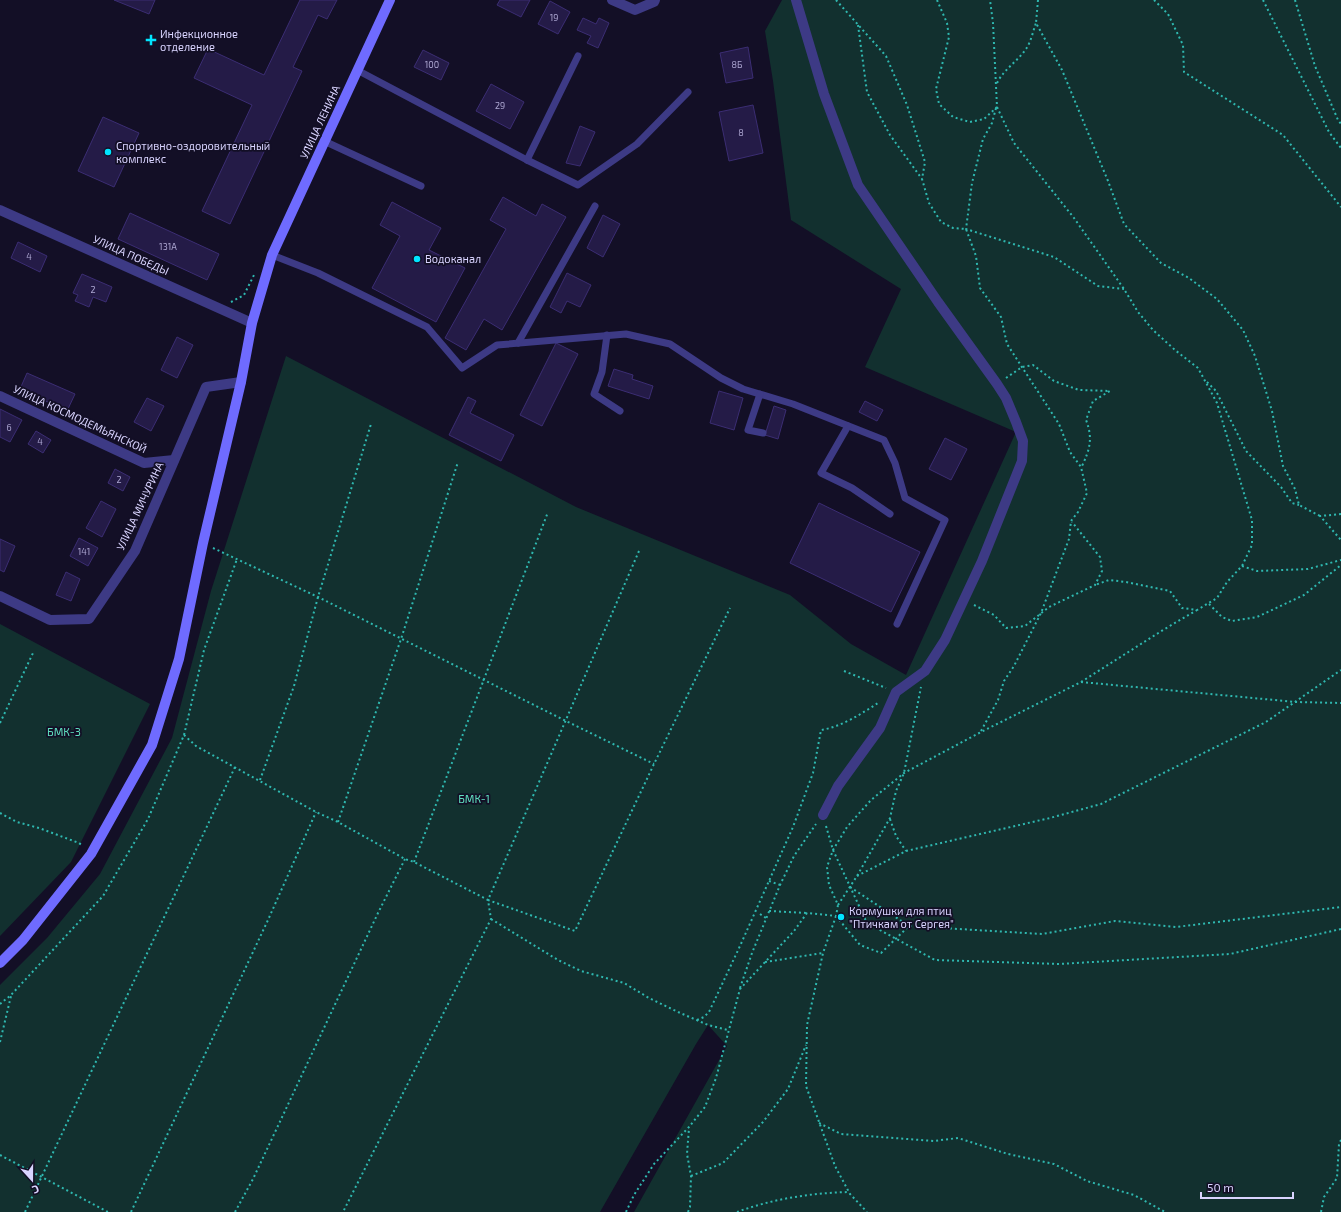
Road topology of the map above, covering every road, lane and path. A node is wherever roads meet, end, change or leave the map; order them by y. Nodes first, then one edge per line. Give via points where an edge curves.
1 (390, 0) edge
2 (612, 0) edge
3 (655, 0) edge
4 (796, 0) edge
5 (836, 0) edge
6 (937, 0) edge
7 (990, 0) edge
8 (1038, 0) edge
9 (1154, 0) edge
10 (1263, 0) edge
11 (1295, 0) edge
12 (1036, 23) junction
13 (858, 25) junction
14 (578, 56) dead end
15 (357, 70) junction
16 (996, 84) junction
17 (688, 92) dead end
18 (997, 107) junction
19 (1341, 124) edge
20 (324, 142) junction
21 (1341, 148) edge
22 (527, 160) junction
23 (922, 179) junction
24 (421, 186) dead end
25 (595, 206) dead end
26 (1341, 207) edge
27 (0, 210) edge
28 (966, 228) junction
29 (272, 255) junction
30 (1124, 289) junction
31 (252, 323) junction
32 (607, 335) junction
33 (518, 343) junction
34 (1022, 367) junction
35 (1204, 380) junction
36 (241, 382) junction
37 (997, 384) junction
38 (760, 394) junction
39 (0, 396) edge
40 (620, 411) dead end
41 (371, 424) dead end
42 (848, 426) junction
43 (763, 433) dead end
44 (174, 460) junction
45 (458, 462) dead end
46 (1081, 466) junction
47 (1299, 505) junction
48 (548, 512) dead end
49 (890, 514) dead end
50 (1341, 514) edge
51 (1320, 516) junction
52 (1071, 521) junction
53 (1341, 540) edge
54 (203, 543) junction
55 (639, 552) dead end
56 (237, 559) junction
57 (1341, 560) edge
58 (1341, 565) edge
59 (1242, 566) junction
60 (1095, 584) junction
61 (0, 596) edge
62 (318, 597) junction
63 (964, 600) junction
64 (1209, 604) junction
65 (730, 608) dead end
66 (1197, 610) junction
67 (1041, 613) junction
68 (897, 624) dead end
69 (401, 639) junction
70 (33, 653) dead end
71 (925, 670) junction
72 (1341, 670) edge
73 (844, 671) dead end
74 (484, 680) junction
75 (1081, 682) junction
76 (896, 692) junction
77 (1296, 702) junction
78 (878, 703) dead end
79 (1341, 703) edge
80 (566, 721) junction
81 (0, 723) edge
82 (981, 732) junction
83 (184, 735) junction
84 (654, 764) junction
85 (236, 767) junction
86 (904, 773) junction
87 (260, 780) junction
88 (316, 812) junction
89 (0, 813) edge
90 (822, 815) junction
91 (890, 818) junction
92 (338, 822) junction
93 (833, 850) junction
94 (906, 851) junction
95 (91, 854) junction
96 (405, 859) junction
97 (414, 862) junction
98 (857, 876) junction
99 (769, 881) junction
100 (780, 885) junction
101 (850, 886) junction
102 (488, 900) junction
103 (838, 905) junction
104 (1341, 907) edge
105 (769, 911) junction
106 (807, 913) junction
107 (760, 914) dead end
108 (836, 916) junction
109 (766, 918) junction
110 (491, 920) junction
111 (909, 926) junction
112 (1341, 929) edge
113 (896, 939) junction
114 (823, 953) junction
115 (765, 962) junction
116 (0, 963) edge
117 (740, 989) junction
118 (11, 995) junction
119 (0, 1004) edge
120 (697, 1020) junction
121 (728, 1030) junction
122 (0, 1042) edge
123 (806, 1044) junction
124 (819, 1123) junction
125 (689, 1127) junction
126 (1341, 1140) edge
127 (0, 1155) edge
128 (691, 1176) junction
129 (42, 1178) junction
130 (849, 1192) junction
131 (25, 1212) edge
132 (108, 1212) edge
133 (131, 1212) edge
134 (235, 1212) edge
135 (343, 1212) edge
136 (626, 1212) edge
137 (688, 1212) edge
138 (737, 1212) edge
139 (867, 1212) edge
140 (1165, 1212) edge
141 (1321, 1212) edge

1 - 15 main road, УЛИЦА ЛЕНИНА
2 - 3 street via 635,10
4 - 37 street via 824,94 858,185
5 - 13 path
6 - 18 path via 947,23 949,37 936,89 939,104 953,117 970,122 984,119
7 - 16 path
8 - 12 path
9 - 26 path via 1168,14 1183,45 1184,72 1283,135
10 - 21 path via 1329,132
11 - 19 path via 1315,66
12 - 16 path via 1027,48 1002,73
12 - 47 path via 1062,70 1124,224 1161,263 1189,278 1217,298 1243,330 1255,356 1272,411 1283,466 1295,489
13 - 23 path via 867,92 890,135
13 - 23 path via 886,56 904,98 925,162
14 - 22 lane
15 - 20 main road, УЛИЦА ЛЕНИНА
15 - 22 lane
16 - 18 path
17 - 22 lane via 637,144 578,185
18 - 28 path via 979,154
18 - 30 path via 1014,144 1074,218
20 - 24 lane
20 - 29 main road, УЛИЦА ЛЕНИНА
23 - 28 path via 929,203 941,222 953,228
25 - 33 lane
27 - 31 street, УЛИЦА ПОБЕДЫ
28 - 30 path via 1054,257 1098,286
28 - 34 path via 976,256 980,288 1001,317 1007,344
29 - 31 main road, УЛИЦА ЛЕНИНА
29 - 33 lane via 318,273 427,327 462,368 497,345
30 - 35 path via 1153,330 1198,368
31 - 36 main road, УЛИЦА ЛЕНИНА
32 - 33 lane
32 - 38 lane via 626,334 670,344 721,378
32 - 40 lane via 602,372 594,394
34 - 37 path
34 - 46 path via 1059,424 1070,452
34 - 46 path via 1033,365 1054,381 1079,390 1110,391 1093,401 1086,420 1090,430 1090,450
35 - 47 path via 1216,391 1246,451 1292,503
35 - 59 path via 1217,403 1252,520 1252,545
36 - 44 street, УЛИЦА МИЧУРИНА via 206,387
36 - 54 main road, УЛИЦА ЛЕНИНА
37 - 63 street via 1016,422 1022,441 1022,461
38 - 42 lane
38 - 43 lane via 748,430
39 - 44 street, УЛИЦА КОСМОДЕМЬЯНСКОЙ via 144,463
41 - 62 path
42 - 49 lane via 821,473 852,488
42 - 68 lane via 884,440 895,462 904,498 945,520
44 - 61 street, УЛИЦА МИЧУРИНА via 135,551 89,619 50,620
45 - 69 path
46 - 52 path via 1087,493
47 - 51 path
48 - 74 path
50 - 51 path
51 - 53 path
52 - 60 path via 1100,557 1102,571
52 - 67 path via 1069,539
54 - 56 path
54 - 95 main road, УЛИЦА ЛЕНИНА via 179,659 152,745
55 - 80 path
56 - 62 path
56 - 83 path via 204,650
57 - 59 path via 1308,570 1257,571
58 - 64 path via 1304,594 1257,617 1232,621 1222,617
59 - 64 path via 1217,598
60 - 66 path via 1109,580 1120,581 1170,591 1182,608
60 - 67 path
62 - 69 path
62 - 87 path via 294,686
63 - 67 path via 994,615 1006,628 1025,626
63 - 71 street via 946,640
64 - 66 path
65 - 84 path
66 - 75 path
67 - 82 path via 1004,681 998,700
69 - 74 path
69 - 92 path
70 - 81 path
71 - 76 street
71 - 86 path
72 - 77 path
73 - 76 path
74 - 80 path
74 - 97 path
75 - 77 path
75 - 82 path
76 - 90 street via 880,728 838,786
77 - 79 path
77 - 94 path via 1266,722 1101,804
78 - 99 path via 830,729 820,730 813,773
80 - 84 path
80 - 102 path
82 - 86 path
83 - 85 path via 196,746
83 - 118 path via 148,818 103,896
84 - 102 path via 575,931
85 - 87 path
85 - 129 path
86 - 91 path via 896,791
86 - 93 path via 871,800 847,827
87 - 88 path
88 - 92 path
88 - 133 path
89 - 95 path via 17,822 79,843
90 - 93 path
90 - 100 path via 794,856
91 - 94 path via 896,836
91 - 98 path
92 - 96 path
93 - 101 path
93 - 103 path via 827,867 829,885
94 - 98 path
95 - 116 main road, УЛИЦА ЛЕНИНА via 23,940
96 - 97 path
96 - 134 path
97 - 102 path
98 - 101 path
99 - 100 path
99 - 120 path via 709,1012 704,1018
100 - 105 path
101 - 103 path
101 - 111 path
101 - 113 path via 867,923
102 - 110 path
103 - 108 path
104 - 111 path via 1176,928 1115,921 1042,934
105 - 106 path
105 - 109 path
106 - 108 path
106 - 115 path
107 - 109 path
108 - 113 path via 860,945 881,953
108 - 114 path
109 - 117 path
110 - 120 path via 558,960 582,971 624,983 649,998
110 - 135 path
111 - 113 path
112 - 113 path via 1230,954 1059,964 935,960
114 - 115 path
114 - 123 path via 807,1025
115 - 117 path
117 - 121 path
118 - 119 path
118 - 122 path
120 - 121 path
121 - 125 path via 716,1078 704,1108
123 - 124 path via 806,1086
123 - 128 path via 788,1089 763,1122 723,1163
124 - 130 path via 834,1166
124 - 140 path via 841,1134 934,1141 958,1138 1008,1154 1054,1164 1087,1181 1134,1195
125 - 128 path via 687,1154
125 - 136 path via 654,1164
126 - 141 path via 1337,1178 1324,1197
127 - 129 path
128 - 137 path
129 - 131 path
129 - 132 path
130 - 138 path via 792,1198
130 - 139 path

